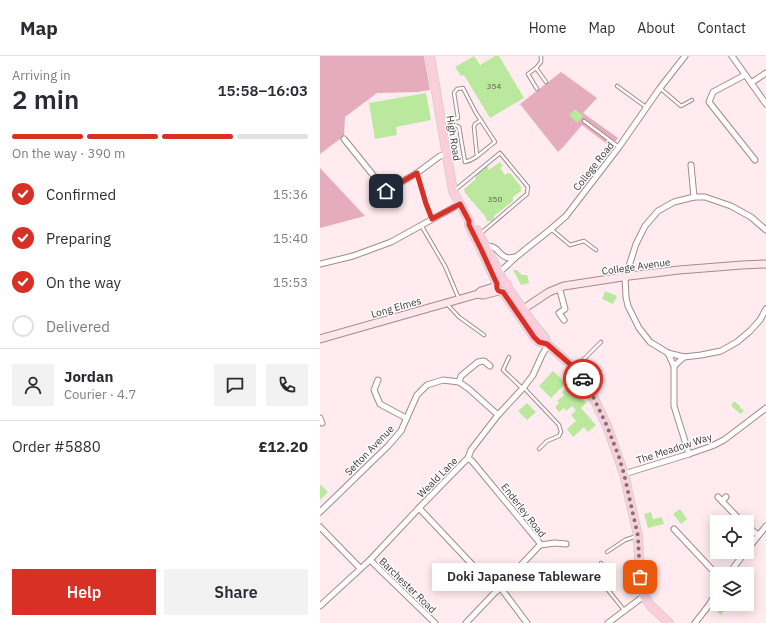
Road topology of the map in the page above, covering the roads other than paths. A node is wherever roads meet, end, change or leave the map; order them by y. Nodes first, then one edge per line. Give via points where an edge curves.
1 (430, 56) edge
2 (541, 56) edge
3 (685, 56) edge
4 (740, 56) edge
5 (733, 58) edge
6 (536, 68) junction
7 (766, 73) edge
8 (745, 75) junction
9 (546, 82) dead end
10 (751, 83) junction
11 (617, 86) dead end
12 (660, 88) junction
13 (537, 89) dead end
14 (692, 100) dead end
15 (766, 104) edge
16 (647, 107) junction
17 (458, 118) junction
18 (481, 120) junction
19 (584, 121) dead end
20 (442, 124) junction
21 (459, 127) junction
22 (344, 140) dead end
23 (619, 147) junction
24 (447, 154) junction
25 (477, 156) junction
26 (755, 160) dead end
27 (691, 165) dead end
28 (417, 173) junction
29 (453, 191) junction
30 (694, 197) junction
31 (460, 204) junction
32 (432, 219) junction
33 (469, 221) junction
34 (421, 225) junction
35 (552, 229) junction
36 (766, 230) edge
37 (480, 234) junction
38 (484, 248) junction
39 (596, 250) dead end
40 (516, 256) junction
41 (320, 264) edge
42 (766, 264) edge
43 (500, 272) junction
44 (627, 276) junction
45 (501, 287) junction
46 (559, 287) junction
47 (460, 300) junction
48 (446, 303) junction
49 (766, 310) edge
50 (520, 311) junction
51 (564, 320) dead end
52 (484, 336) dead end
53 (320, 339) edge
54 (601, 342) dead end
55 (547, 345) junction
56 (668, 353) junction
57 (510, 357) dead end
58 (684, 357) junction
59 (490, 366) dead end
60 (674, 366) junction
61 (574, 369) junction
62 (378, 380) dead end
63 (459, 382) junction
64 (523, 388) junction
65 (766, 408) edge
66 (498, 415) junction
67 (406, 418) junction
68 (539, 449) dead end
69 (689, 454) junction
70 (468, 458) junction
71 (624, 474) junction
72 (722, 498) dead end
73 (419, 508) junction
74 (320, 512) edge
75 (736, 515) edge
76 (766, 526) edge
77 (320, 527) edge
78 (674, 529) dead end
79 (754, 532) edge
80 (758, 535) junction
81 (638, 536) junction
82 (754, 540) edge
83 (566, 544) dead end
84 (540, 545) junction
85 (607, 552) dead end
86 (740, 559) edge
87 (370, 560) junction
88 (601, 563) dead end
89 (733, 567) edge
90 (360, 568) junction
91 (710, 568) edge
92 (498, 589) junction
93 (644, 596) junction
94 (710, 603) edge
95 (320, 606) edge
96 (624, 610) junction
97 (435, 623) edge
98 (466, 623) edge
99 (527, 623) edge
100 (608, 623) edge
101 (668, 623) edge
102 (695, 623) edge

1 - 20 main road, High Road
2 - 6 lane via 541,62
3 - 12 street, College Road
4 - 5 street
5 - 8 street
6 - 9 lane
6 - 13 lane via 528,74
7 - 10 street
8 - 10 street
8 - 26 street via 713,92 709,102
10 - 15 street
11 - 16 lane
12 - 14 lane via 681,106
12 - 16 street, College Road
16 - 23 street, College Road
17 - 18 lane via 454,93 457,89 463,88
17 - 20 lane
17 - 21 lane
18 - 25 lane via 474,124
18 - 25 lane via 495,142
19 - 23 lane
20 - 21 lane
20 - 24 main road, High Road
21 - 25 lane via 464,162
22 - 28 street via 386,191
23 - 35 street, College Road via 566,216
24 - 28 street via 440,156
24 - 29 main road, High Road
27 - 30 street
28 - 32 lane
29 - 31 main road, High Road
29 - 37 lane via 500,153 528,187 527,194
30 - 36 street via 705,197 731,206 751,217
30 - 44 street via 674,202 658,211 636,244
31 - 32 street
31 - 33 main road, High Road
32 - 34 street
33 - 37 main road, High Road
33 - 38 main road, High Road
34 - 41 street via 391,242 353,256
34 - 47 lane via 445,266
35 - 39 lane via 570,245 584,241
35 - 40 street, College Road
37 - 38 main road, High Road
38 - 40 street via 495,247 508,258
38 - 43 main road, High Road
38 - 45 main road, High Road
40 - 43 street, College Road
42 - 44 street, College Avenue
43 - 45 main road, High Road
44 - 46 street, College Avenue
44 - 56 street via 627,302 638,328 650,342
45 - 47 street, Long Elmes via 483,295 478,294
45 - 50 main road, High Road
46 - 50 street, College Avenue
46 - 51 street via 564,308 559,313
47 - 48 street, Long Elmes
48 - 52 lane via 459,317
48 - 53 street, Long Elmes
49 - 58 street via 760,320 737,342 721,351
50 - 55 main road, High Road via 527,329 539,342
54 - 61 lane
55 - 61 main road, High Road
55 - 64 street, Weald Lane via 533,375
56 - 58 street
56 - 60 street
57 - 64 lane via 503,370
58 - 60 street
59 - 63 street via 484,361 478,362 461,376
60 - 69 street via 674,406
61 - 71 main road, High Road via 589,388
62 - 67 street via 374,390 380,404
63 - 66 street
63 - 67 street, Sefton Avenue via 443,380 427,385 417,395
64 - 66 street, Weald Lane
64 - 68 lane via 559,425 559,436 547,441
65 - 69 street, The Meadow Way via 724,440
66 - 70 street, Weald Lane via 471,450
67 - 74 street, Sefton Avenue via 388,446
69 - 71 street, The Meadow Way
70 - 73 street, Weald Lane
70 - 84 street, Enderley Road
71 - 81 main road, High Road
72 - 75 street
73 - 87 street, Weald Lane
73 - 92 street
76 - 80 street
77 - 90 street
78 - 91 street
79 - 80 street
80 - 82 street
81 - 85 lane via 625,540
81 - 93 main road, High Road via 640,577
83 - 84 street
84 - 92 street, Enderley Road
86 - 89 street
87 - 90 street, Weald Lane
87 - 97 street, Barchester Road
88 - 96 lane via 608,590
90 - 95 street, Weald Lane
92 - 98 street
92 - 99 street
93 - 96 street
93 - 101 main road, High Road
94 - 102 street
96 - 100 street

